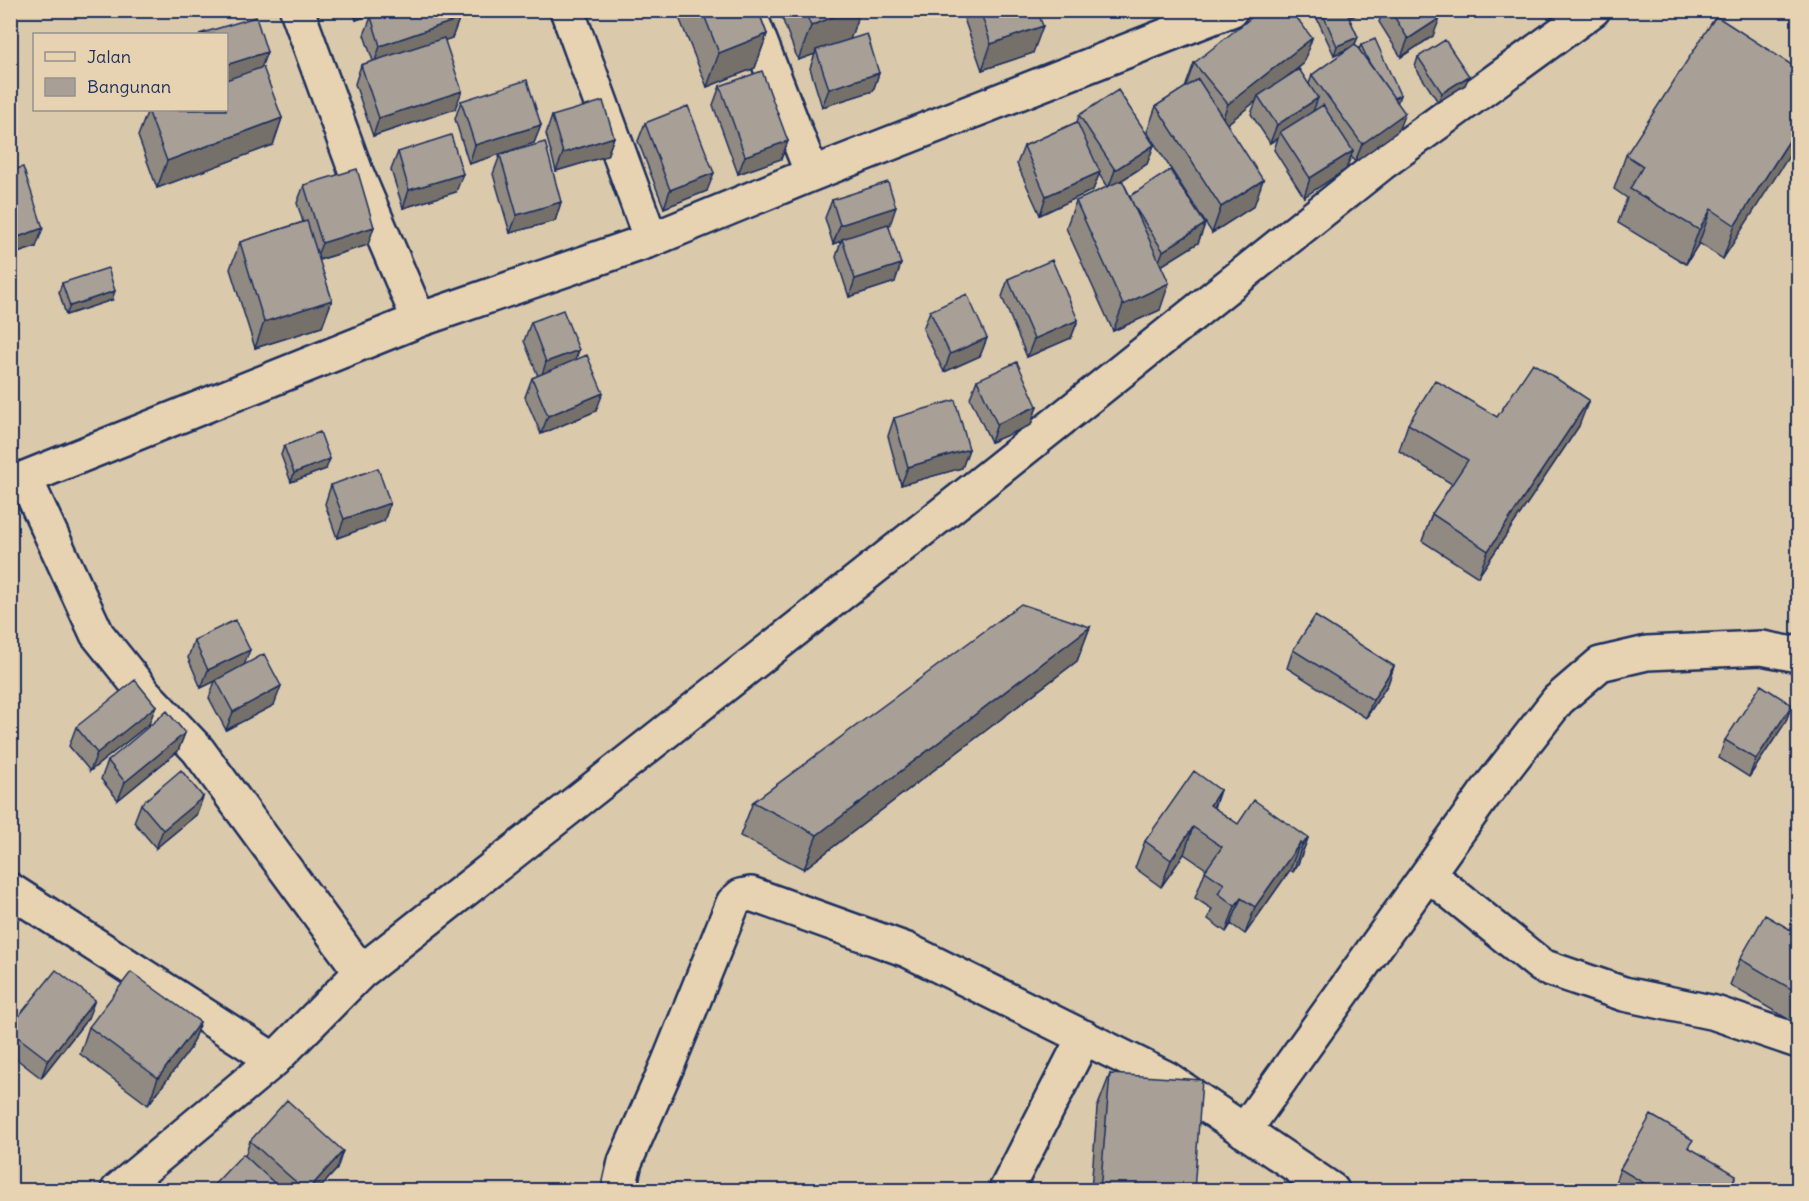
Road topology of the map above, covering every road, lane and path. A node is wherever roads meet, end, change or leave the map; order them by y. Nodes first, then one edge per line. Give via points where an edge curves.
1 (297, 10) edge
2 (567, 10) edge
3 (748, 10) edge
4 (1231, 10) edge
5 (1593, 10) edge
6 (1175, 21) edge
7 (812, 174) junction
8 (651, 240) junction
9 (419, 320) junction
10 (18, 481) edge
11 (1798, 652) edge
12 (1428, 874) junction
13 (10, 890) edge
14 (361, 972) junction
15 (1084, 1037) junction
16 (1798, 1041) edge
17 (274, 1060) junction
18 (1244, 1131) junction
19 (118, 1191) edge
20 (622, 1191) edge
21 (1006, 1191) edge
22 (1332, 1191) edge

1 - 9 street via 356,172
2 - 8 street
3 - 7 street
4 - 6 street
5 - 14 street via 1381,164
6 - 7 street
7 - 8 street
8 - 9 street
9 - 10 street
10 - 14 street via 97,634 145,694 198,750
11 - 12 street via 1762,648 1647,653 1600,664 1558,700
12 - 16 street via 1542,966 1624,994 1715,1013
12 - 18 street
13 - 17 street
14 - 17 street
15 - 18 street via 1166,1078
15 - 20 street via 907,950 758,896 741,896 733,903 625,1162
15 - 21 street
17 - 19 street
18 - 22 street

